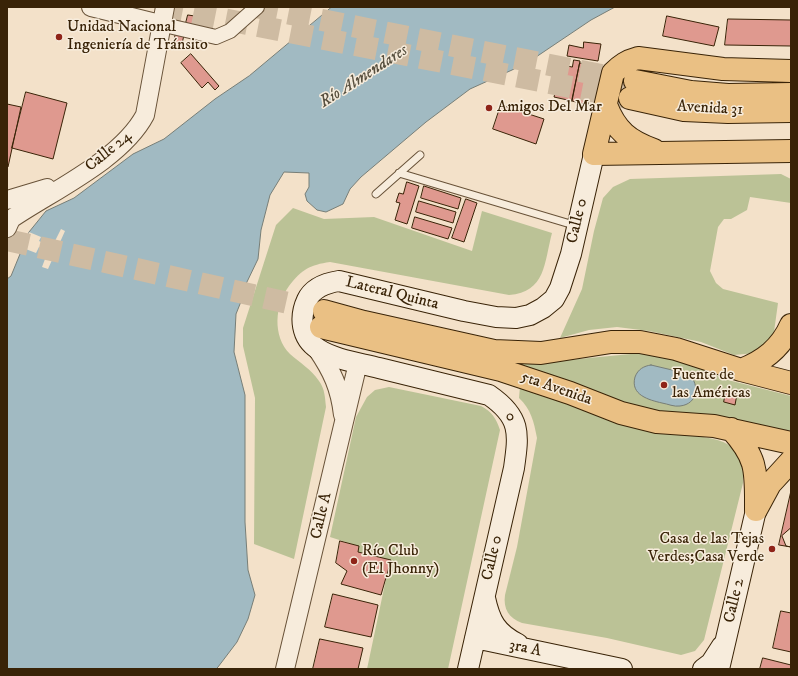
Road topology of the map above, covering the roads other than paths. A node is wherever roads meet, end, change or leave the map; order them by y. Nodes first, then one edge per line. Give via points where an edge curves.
1 (91, 7) edge
2 (257, 7) edge
3 (162, 16) edge
4 (791, 71) edge
5 (791, 94) edge
6 (606, 105) junction
7 (791, 111) edge
8 (657, 152) junction
9 (632, 153) junction
10 (594, 154) junction
11 (786, 154) edge
12 (420, 155) dead end
13 (399, 173) junction
14 (76, 178) junction
15 (587, 183) junction
16 (376, 194) dead end
17 (7, 200) edge
18 (577, 226) junction
19 (7, 228) edge
20 (560, 288) joint
21 (791, 325) edge
22 (317, 349) junction
23 (358, 363) junction
24 (740, 370) junction
25 (791, 383) edge
26 (343, 423) junction
27 (731, 429) junction
28 (791, 443) edge
29 (517, 447) joint
30 (791, 461) edge
31 (756, 510) junction
32 (485, 596) junction
33 (727, 635) junction
34 (475, 638) junction
35 (530, 650) junction
36 (284, 669) edge
37 (468, 669) edge
38 (622, 669) edge
39 (702, 669) edge
40 (719, 669) edge

1 - 3 street
2 - 3 street via 230,31 216,37
3 - 14 street, Calle 24 via 145,115 139,127 113,152
4 - 6 main road via 723,68 638,58 622,65 614,73
5 - 7 main road, Avenida 31 via 728,95 632,90 684,110
6 - 8 main road via 611,119 620,131 635,143
6 - 10 main road
8 - 9 main road
8 - 11 main road
9 - 10 main road
9 - 15 main road via 609,163
10 - 15 main road, Calle 0
12 - 13 lane
13 - 16 lane
13 - 18 lane
14 - 17 street, Calle 24
14 - 19 street, Calle 24 via 11,219
15 - 18 main road, Calle 0
18 - 20 main road, Calle 0
20 - 22 main road, Lateral Quinta via 554,299 543,308 530,315 516,318 464,311 339,281 327,282 308,297 302,318 304,330
21 - 24 main road via 772,353 757,364
22 - 23 main road
22 - 26 street via 336,380
23 - 26 street, Calle A
23 - 29 main road, 0 via 489,395 509,412 515,424
24 - 25 main road, 5ta Avenida
24 - 27 main road, 5ta Avenida via 676,349 640,342 610,342 541,353 494,350 364,322 322,319 501,370 621,413 657,422
26 - 36 street, Calle A
27 - 28 main road, 5ta Avenida
27 - 31 main road via 749,451 753,461 756,472
29 - 32 main road, Calle 0
30 - 31 main road via 770,484
31 - 33 main road, Calle 2
32 - 34 main road, Calle 0
32 - 35 main road via 489,617 498,630 507,639
33 - 39 main road via 711,663
33 - 40 main road, Calle 2
34 - 35 main road, 3ra A
34 - 37 main road, Calle 0
35 - 38 main road, 3ra A

